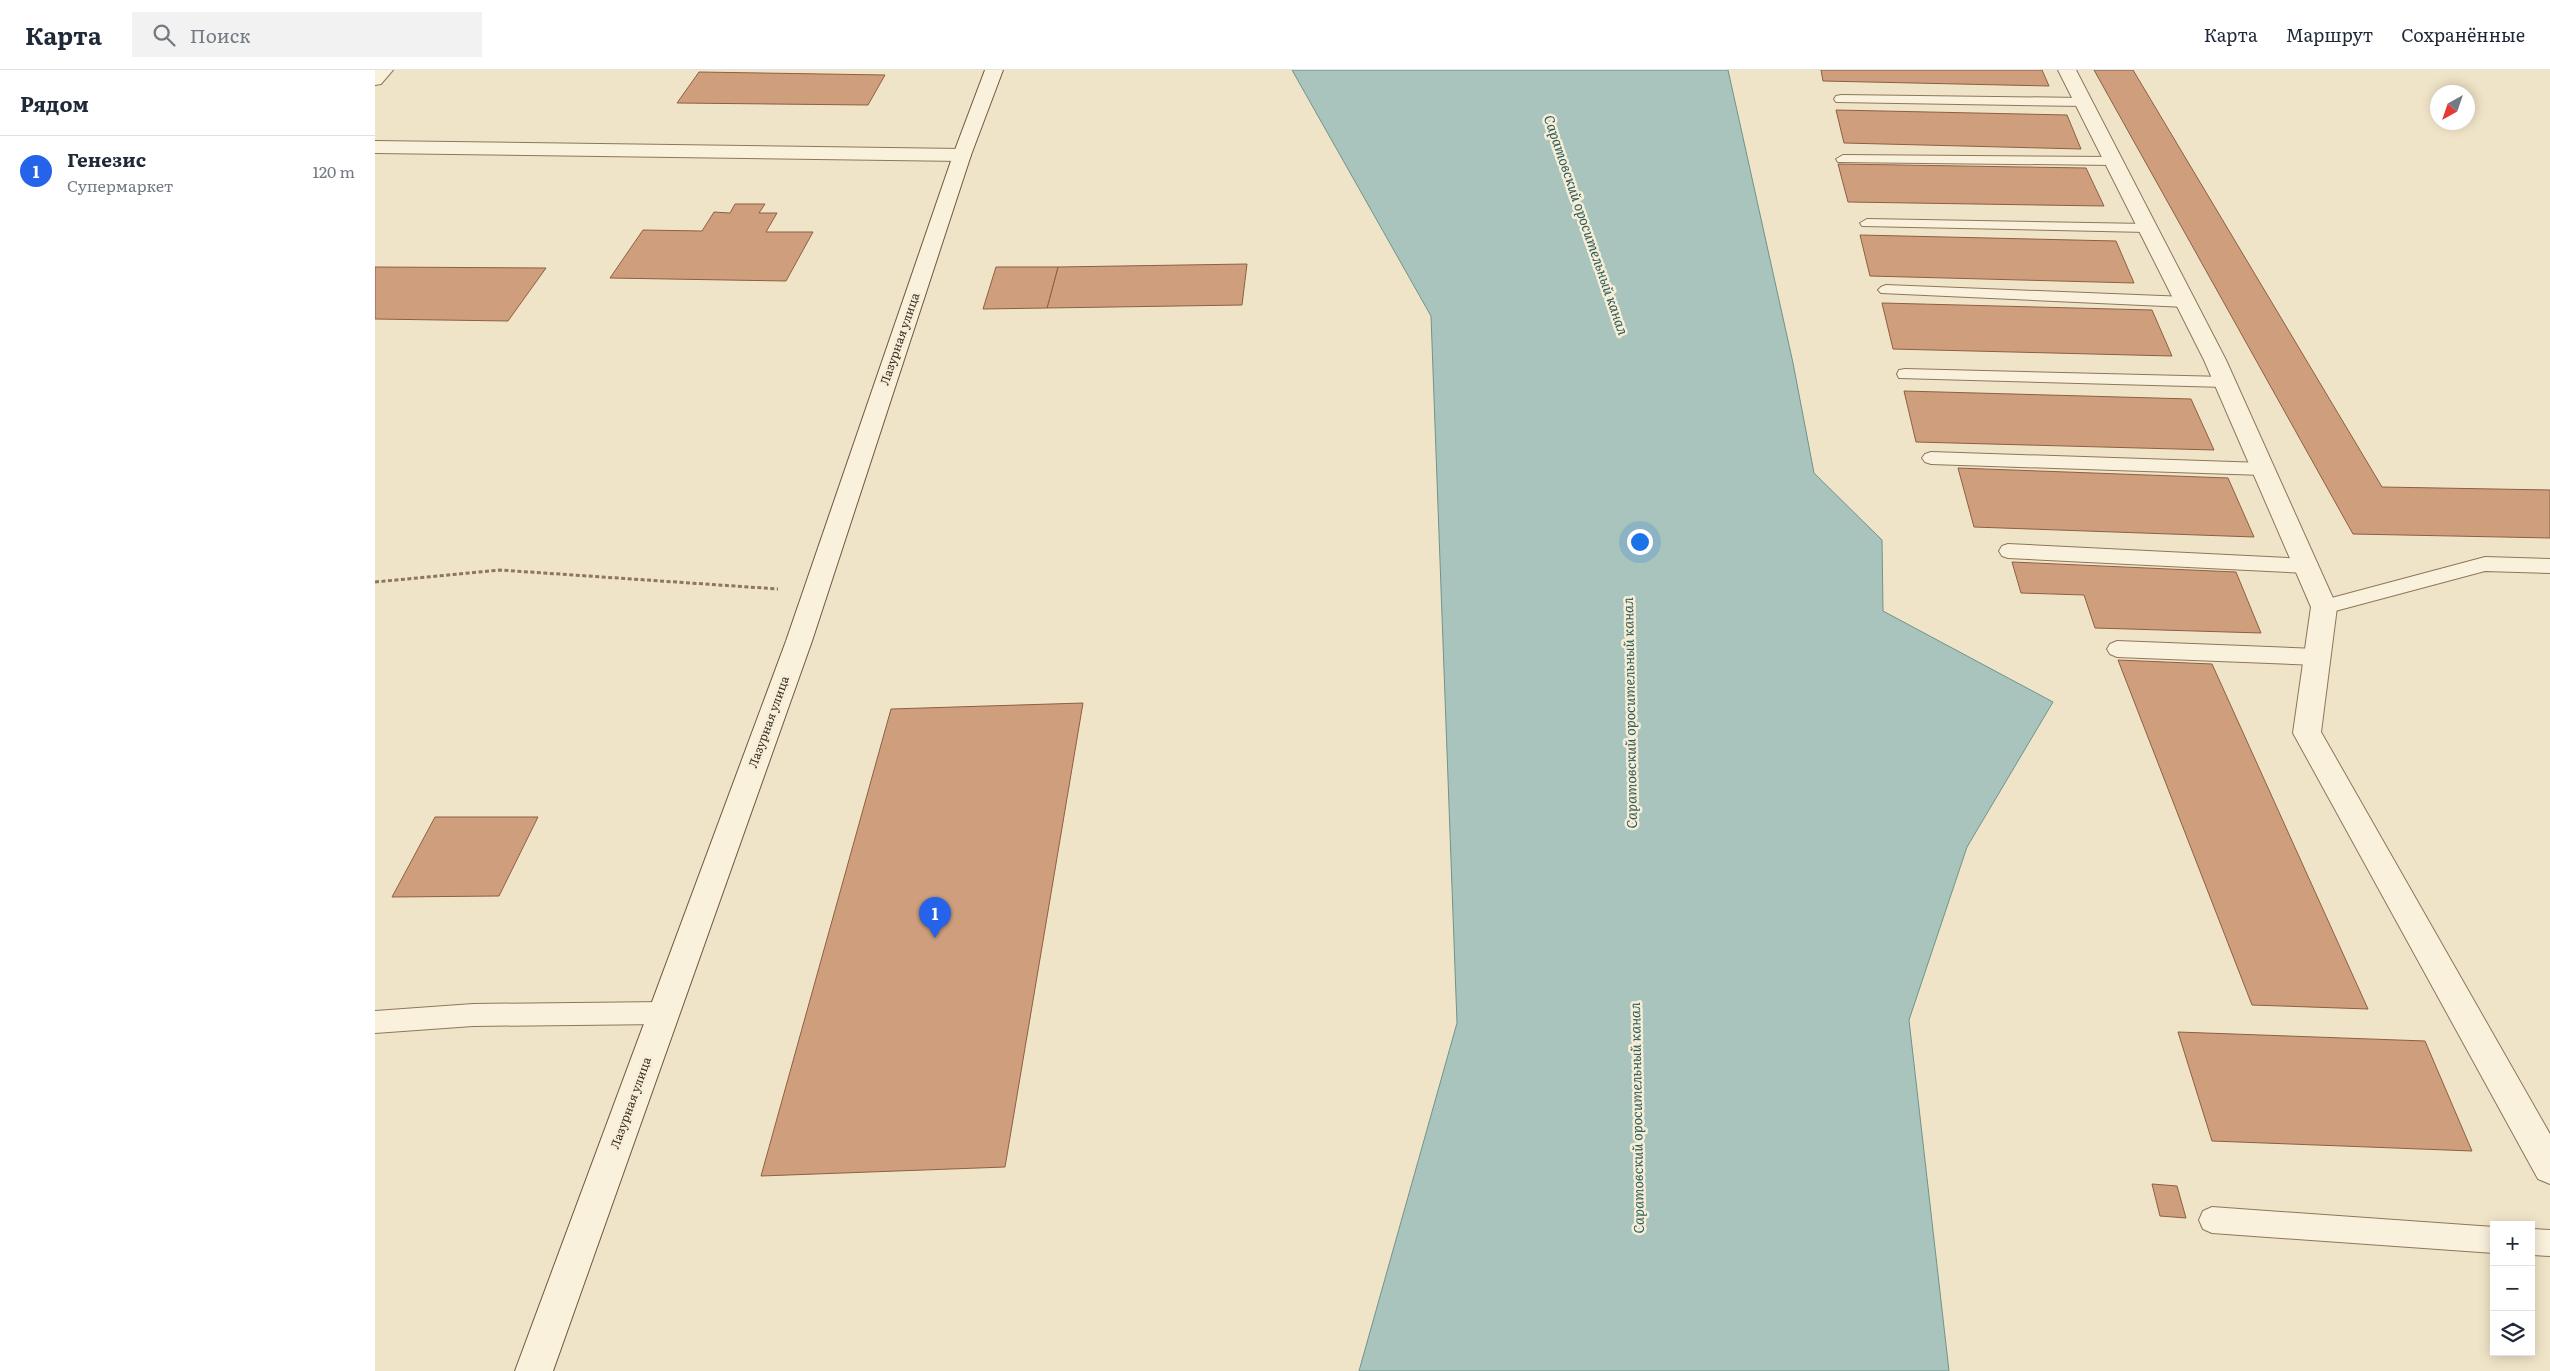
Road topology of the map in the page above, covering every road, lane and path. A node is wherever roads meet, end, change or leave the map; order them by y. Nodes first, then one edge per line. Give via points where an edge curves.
1 (385, 70) edge
2 (993, 70) edge
3 (2067, 70) edge
4 (375, 80) edge
5 (1841, 99) dead end
6 (2083, 102) junction
7 (375, 147) edge
8 (962, 154) junction
9 (1843, 159) dead end
10 (2113, 161) junction
11 (1867, 223) dead end
12 (2147, 228) junction
13 (1886, 290) dead end
14 (2186, 302) junction
15 (1905, 374) dead end
16 (2225, 382) junction
17 (1931, 458) dead end
18 (2263, 469) junction
19 (2008, 551) dead end
20 (2305, 566) junction
21 (2550, 566) edge
22 (375, 582) edge
23 (816, 591) junction
24 (2324, 607) junction
25 (2117, 649) dead end
26 (2317, 657) junction
27 (664, 1013) junction
28 (375, 1022) edge
29 (2550, 1167) edge
30 (2212, 1220) dead end
31 (2490, 1240) edge
32 (2535, 1242) edge
33 (2550, 1244) edge
34 (534, 1371) edge

1 - 4 street
2 - 8 street, Лазурная улица
3 - 6 street
5 - 6 lane
6 - 10 street
7 - 8 street
8 - 23 street, Лазурная улица
9 - 10 lane
10 - 12 street
11 - 12 lane
12 - 14 street
13 - 14 lane
14 - 16 street
15 - 16 lane
16 - 18 street
17 - 18 lane
18 - 20 street
19 - 20 lane
20 - 24 street
21 - 24 lane via 2485,564
22 - 23 path via 500,570
23 - 27 street, Лазурная улица
24 - 26 street
25 - 26 lane
26 - 29 street via 2307,732
27 - 28 lane via 473,1015
27 - 34 street, Лазурная улица
30 - 31 lane
32 - 33 lane

